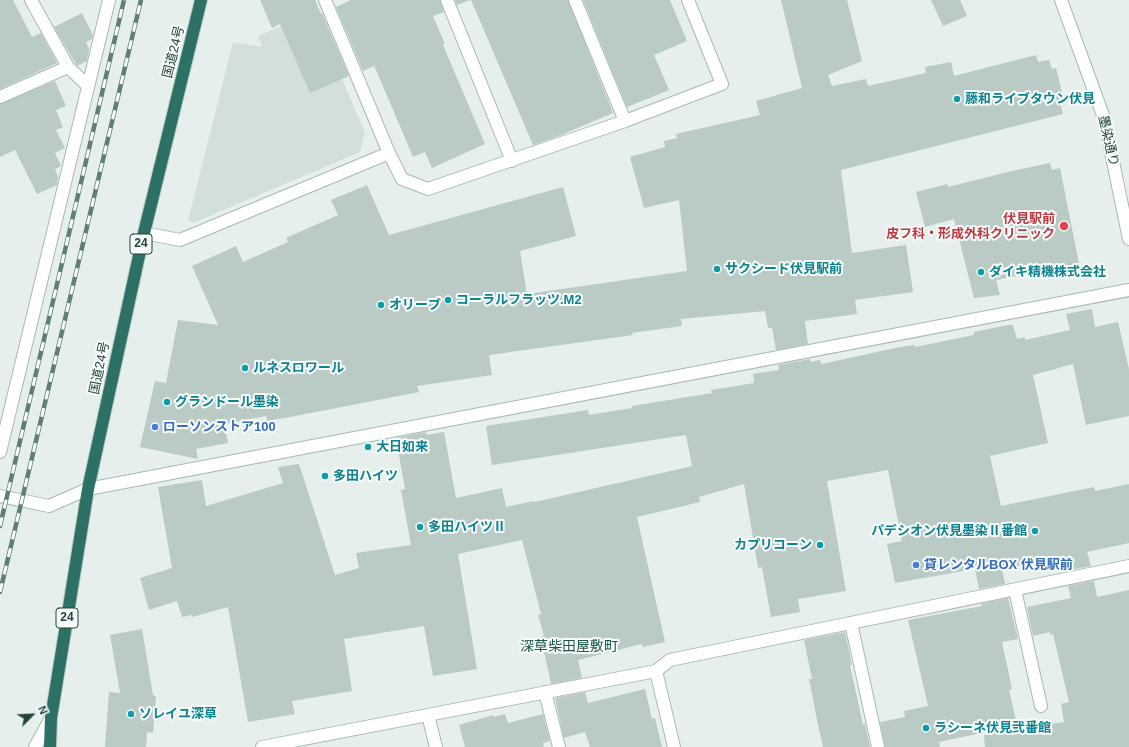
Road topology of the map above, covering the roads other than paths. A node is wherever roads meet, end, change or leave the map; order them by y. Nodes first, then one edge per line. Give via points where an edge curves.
1 (31, 0) edge
2 (109, 0) edge
3 (201, 0) edge
4 (325, 0) edge
5 (447, 0) edge
6 (575, 0) edge
7 (688, 0) edge
8 (1061, 0) edge
9 (68, 67) junction
10 (88, 86) junction
11 (0, 97) edge
12 (625, 121) junction
13 (389, 153) junction
14 (512, 161) junction
15 (144, 233) junction
16 (1129, 239) edge
17 (1129, 290) edge
18 (0, 452) edge
19 (88, 489) junction
20 (0, 496) edge
21 (1129, 566) edge
22 (1015, 590) junction
23 (851, 623) junction
24 (656, 671) junction
25 (545, 692) junction
26 (1041, 706) dead end
27 (428, 715) junction
28 (51, 718) junction
29 (318, 742) edge
30 (35, 747) edge
31 (50, 747) edge
32 (262, 747) edge
33 (436, 747) edge
34 (559, 747) edge
35 (674, 747) edge
36 (878, 747) edge

1 - 9 street
2 - 10 street
3 - 15 highway, 国道24号 / 24
4 - 13 street
5 - 14 street
6 - 12 street
7 - 12 street via 722,84
8 - 16 street, 墨染通り via 1104,118
9 - 10 street
9 - 11 street
10 - 18 street
12 - 14 street
13 - 14 street via 402,179 428,189
13 - 15 street via 180,240
15 - 19 highway, 国道24号 / 24
17 - 19 street
19 - 20 street via 49,506
19 - 28 highway, 国道24号 / 24
21 - 22 street
22 - 23 street
22 - 26 street
23 - 24 street via 670,660
23 - 36 street
24 - 25 street
24 - 35 street
25 - 27 street
25 - 34 street
27 - 29 street
27 - 33 street
28 - 30 street
28 - 31 highway, 国道24号 / 24
29 - 32 street

